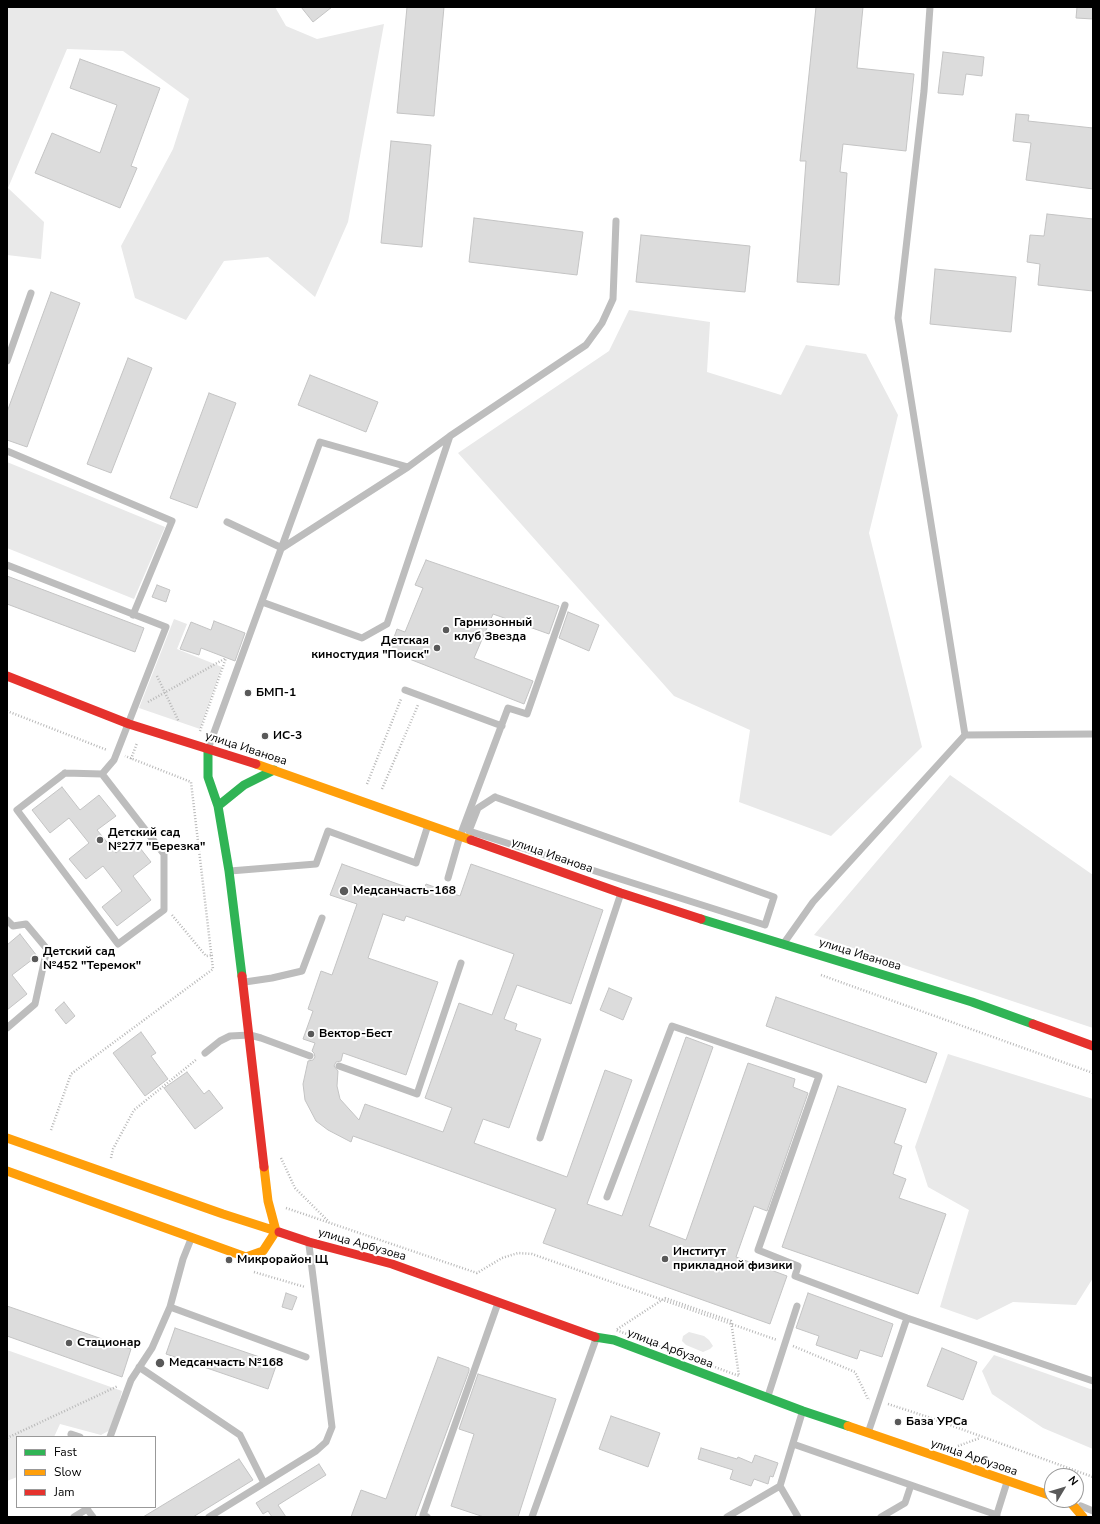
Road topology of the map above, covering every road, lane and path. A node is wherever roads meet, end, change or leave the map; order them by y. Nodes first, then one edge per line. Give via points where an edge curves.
1 (930, 7) edge
2 (616, 221) dead end
3 (32, 293) dead end
4 (7, 361) edge
5 (450, 436) junction
6 (7, 450) edge
7 (408, 467) junction
8 (228, 522) dead end
9 (282, 548) junction
10 (7, 565) edge
11 (262, 602) junction
12 (565, 605) dead end
13 (133, 615) junction
14 (151, 665) junction
15 (7, 676) edge
16 (406, 690) joint
17 (165, 692) junction
18 (422, 696) junction
19 (7, 710) edge
20 (134, 711) junction
21 (129, 724) junction
22 (180, 724) dead end
23 (502, 726) junction
24 (1093, 734) edge
25 (965, 735) junction
26 (199, 736) dead end
27 (208, 750) junction
28 (117, 753) junction
29 (274, 770) junction
30 (102, 774) junction
31 (367, 784) dead end
32 (382, 789) dead end
33 (218, 806) junction
34 (478, 808) joint
35 (428, 825) junction
36 (460, 836) junction
37 (229, 871) junction
38 (448, 878) dead end
39 (621, 893) junction
40 (164, 905) junction
41 (322, 918) dead end
42 (7, 920) edge
43 (783, 944) junction
44 (213, 955) junction
45 (461, 963) dead end
46 (818, 974) dead end
47 (243, 982) junction
48 (7, 1028) edge
49 (250, 1035) junction
50 (1093, 1046) edge
51 (205, 1053) joint
52 (310, 1056) dead end
53 (339, 1066) dead end
54 (1093, 1073) edge
55 (51, 1130) dead end
56 (7, 1138) edge
57 (540, 1138) dead end
58 (278, 1152) dead end
59 (7, 1172) edge
60 (108, 1174) junction
61 (607, 1197) dead end
62 (280, 1205) dead end
63 (330, 1223) junction
64 (276, 1232) junction
65 (192, 1237) junction
66 (309, 1242) junction
67 (254, 1272) dead end
68 (315, 1290) junction
69 (498, 1302) junction
70 (797, 1306) dead end
71 (170, 1307) junction
72 (907, 1318) junction
73 (596, 1337) junction
74 (785, 1342) junction
75 (306, 1357) dead end
76 (140, 1367) junction
77 (738, 1376) joint
78 (131, 1380) junction
79 (1093, 1381) edge
80 (767, 1398) junction
81 (878, 1401) junction
82 (803, 1411) junction
83 (868, 1433) junction
84 (71, 1434) dead end
85 (77, 1436) edge
86 (110, 1436) edge
87 (7, 1438) edge
88 (981, 1438) junction
89 (793, 1444) junction
90 (953, 1448) dead end
91 (1093, 1477) edge
92 (1008, 1482) junction
93 (264, 1483) junction
94 (911, 1485) junction
95 (780, 1486) junction
96 (1044, 1493) edge
97 (87, 1508) edge
98 (1074, 1508) edge
99 (997, 1516) edge
100 (74, 1517) edge
101 (93, 1517) edge
102 (209, 1517) edge
103 (427, 1517) edge
104 (532, 1517) edge
105 (727, 1517) edge
106 (798, 1517) edge
107 (881, 1517) edge
108 (1083, 1517) edge

1 - 25 lane via 924,91 898,318
2 - 5 lane via 613,299 602,323 586,345
3 - 4 lane
5 - 7 lane
5 - 11 lane via 387,624 362,638
6 - 13 lane via 172,521
7 - 9 lane
7 - 9 lane via 320,442
8 - 9 lane
9 - 11 lane
10 - 13 lane
11 - 27 lane
12 - 23 lane via 527,714 508,708
13 - 14 lane via 166,627
14 - 17 path
14 - 20 lane
15 - 21 main road, улица Иванова
16 - 18 lane
16 - 31 path
17 - 20 path
17 - 22 path
17 - 26 path via 226,658
18 - 23 lane
18 - 32 path
19 - 28 path
20 - 21 lane
21 - 27 main road, улица Иванова
21 - 28 lane
23 - 36 lane
24 - 25 lane
25 - 43 lane via 813,902
27 - 29 main road, улица Иванова
27 - 33 main road via 208,777
28 - 30 lane
28 - 44 path via 191,782
29 - 33 main road via 244,785
29 - 35 main road, улица Иванова
30 - 40 lane via 164,854
30 - 40 lane via 65,773 17,810 118,944 164,910
33 - 37 main road
34 - 34 lane via 495,798 774,897 765,925 469,831
35 - 36 main road, улица Иванова
35 - 37 lane via 416,862 328,831 316,864
36 - 38 lane
36 - 39 main road, улица Иванова
37 - 47 main road
39 - 43 main road, улица Иванова
39 - 57 lane
40 - 44 path via 206,956
41 - 47 lane via 302,971
42 - 48 lane via 13,926 26,924 47,949 35,1004
43 - 50 main road, улица Иванова via 972,1002
44 - 55 path via 213,969 71,1074
45 - 53 lane via 417,1094
46 - 54 path
47 - 49 main road
49 - 51 lane via 230,1036
49 - 52 lane
49 - 64 main road via 268,1201
51 - 60 path via 134,1110 113,1149
56 - 60 main road, улица Арбузова
58 - 63 path via 295,1188
59 - 65 main road
60 - 64 main road, улица Арбузова
61 - 72 lane via 672,1026 819,1076 758,1250 798,1266 795,1276
62 - 63 path
63 - 74 path via 477,1273 502,1258 518,1253 532,1254
64 - 65 main road via 263,1251 246,1257
64 - 66 main road, улица Арбузова
65 - 71 lane
66 - 68 lane
66 - 69 main road, улица Арбузова via 392,1264
67 - 68 path
68 - 93 lane via 332,1427 326,1442 316,1451
69 - 73 main road, улица Арбузова
69 - 103 lane via 423,1516
70 - 74 lane
71 - 75 lane
71 - 76 lane via 152,1348
72 - 79 lane
72 - 81 lane
73 - 80 main road, улица Арбузова via 614,1340
73 - 104 lane
74 - 80 lane
74 - 81 path via 855,1372 868,1399
76 - 78 lane
76 - 93 lane via 240,1435
77 - 77 path via 731,1322 665,1298 616,1330
78 - 86 lane
78 - 87 path
80 - 82 main road, улица Арбузова
81 - 83 lane
81 - 88 path
82 - 83 main road, улица Арбузова
82 - 89 lane
83 - 92 main road, улица Арбузова
84 - 85 lane
88 - 90 path
88 - 91 path
89 - 94 lane
89 - 95 lane
92 - 96 main road, улица Арбузова
92 - 99 lane
93 - 102 lane
94 - 99 lane
94 - 107 lane via 905,1503
95 - 105 lane
95 - 106 lane
97 - 100 lane
97 - 101 lane
98 - 108 main road

